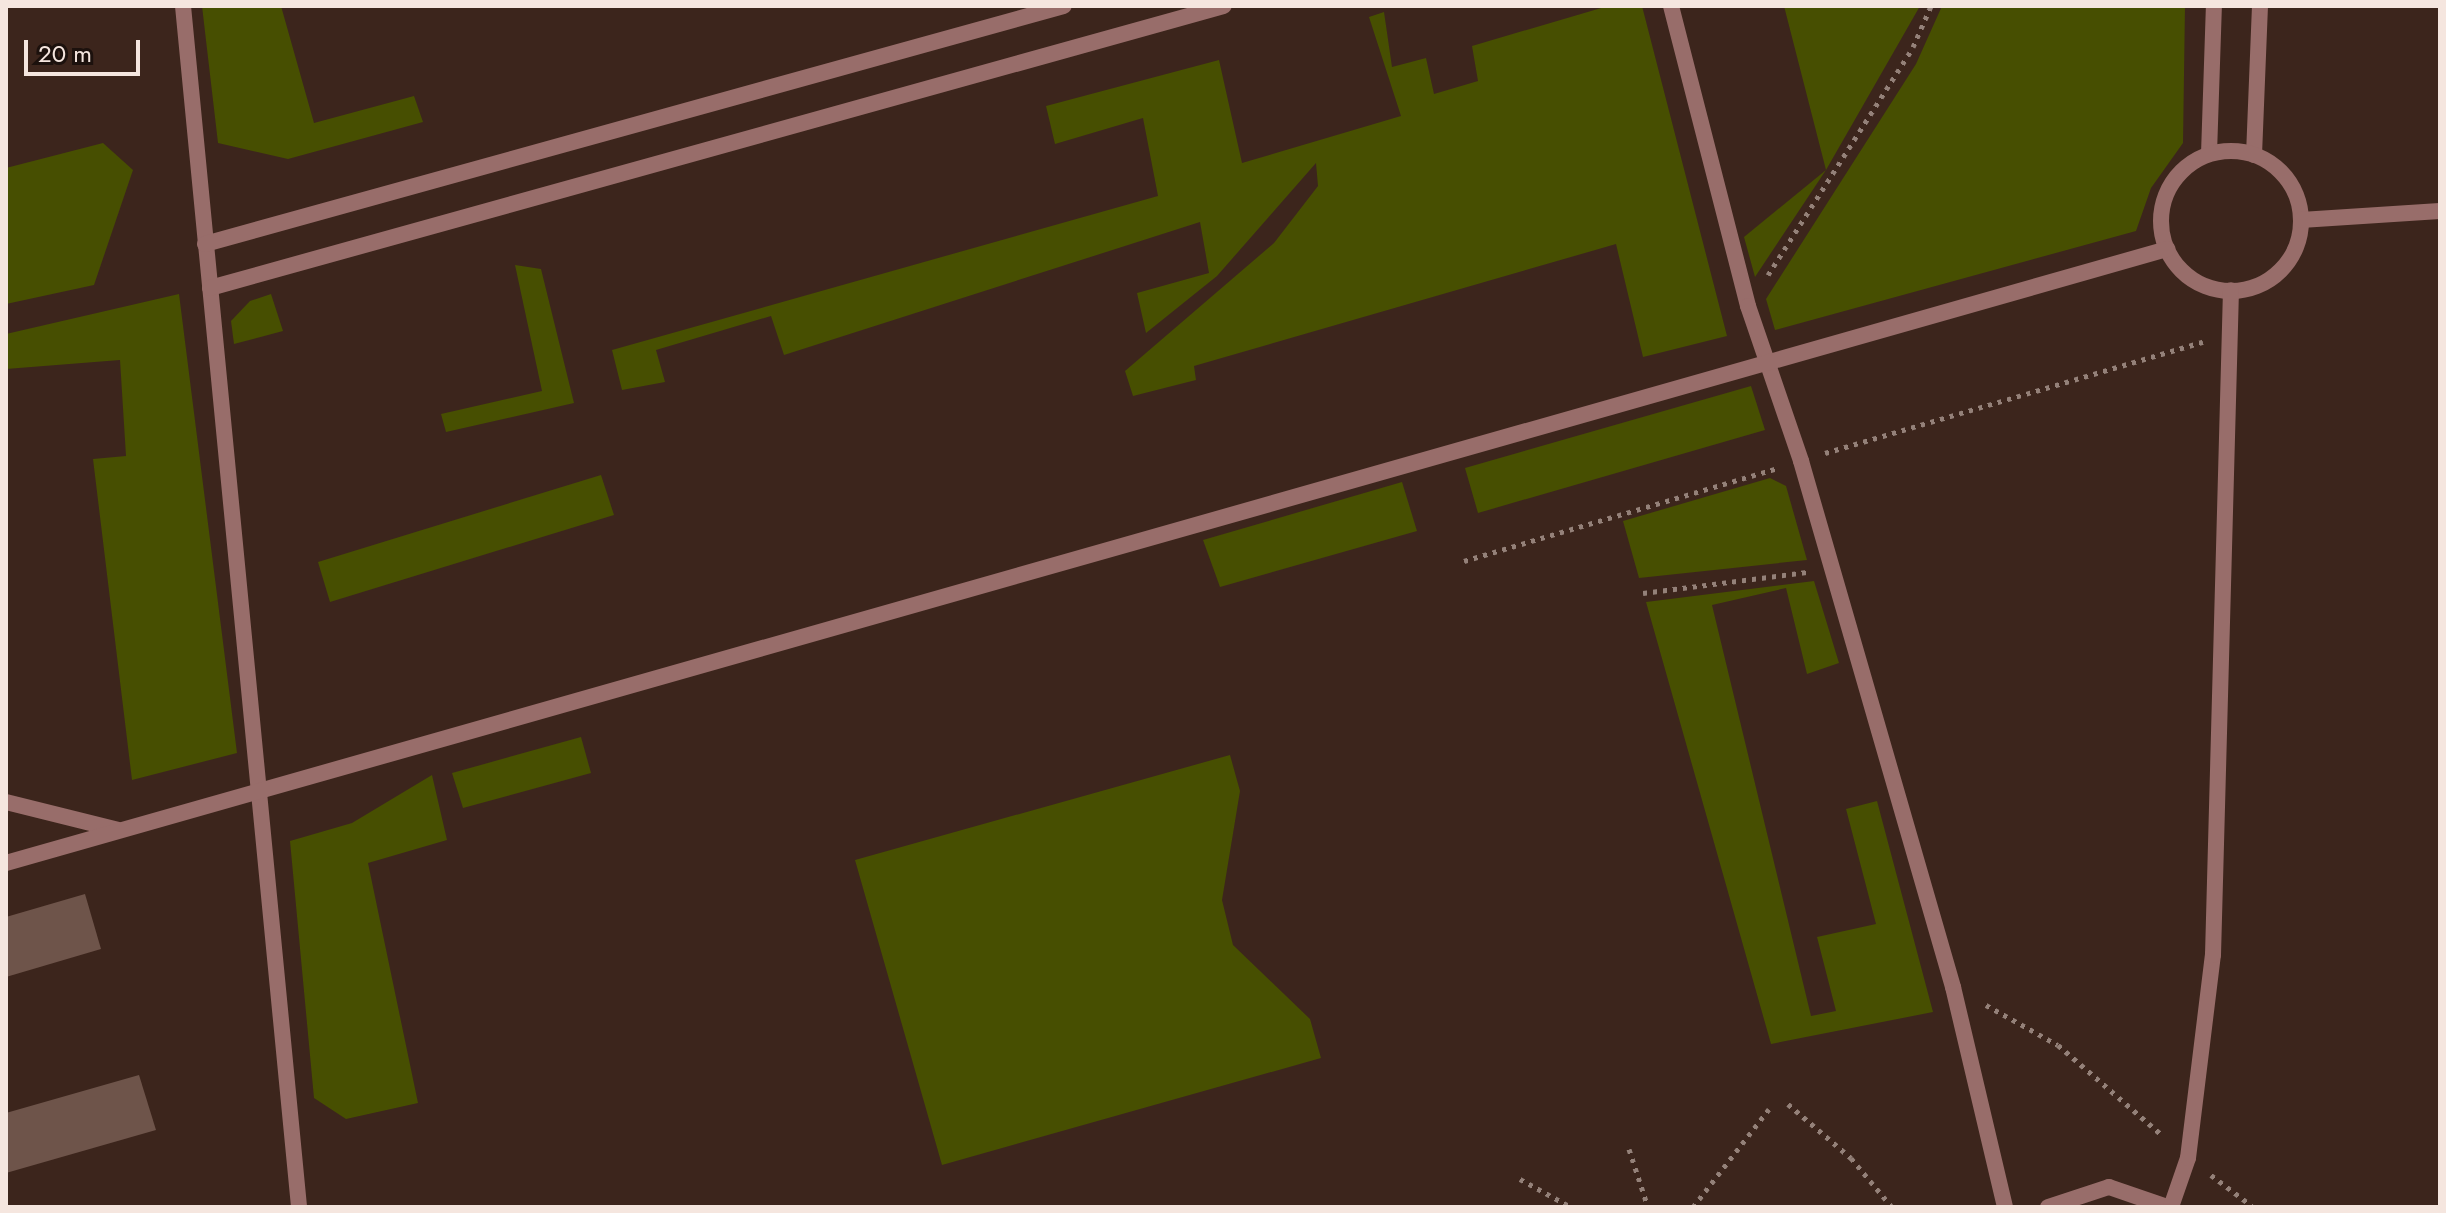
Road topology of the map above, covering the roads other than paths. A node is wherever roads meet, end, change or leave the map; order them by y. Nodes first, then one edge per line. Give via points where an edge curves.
1 (183, 6) edge
2 (1064, 6) edge
3 (1224, 6) edge
4 (1671, 6) edge
5 (2214, 6) edge
6 (2260, 6) edge
7 (2209, 154) junction
8 (2254, 155) junction
9 (2440, 211) edge
10 (2301, 220) junction
11 (205, 244) junction
12 (2167, 249) junction
13 (210, 288) junction
14 (2231, 290) junction
15 (1764, 360) junction
16 (260, 789) junction
17 (6, 802) edge
18 (119, 830) junction
19 (6, 863) edge
20 (299, 1207) edge
21 (2005, 1207) edge
22 (2048, 1207) edge
23 (2169, 1207) edge

1 - 11 street
2 - 11 street
3 - 13 street
4 - 15 street
5 - 7 street
6 - 8 street
7 - 8 street
7 - 12 street via 2188,165 2163,204
8 - 10 street via 2290,183
9 - 10 street
10 - 14 street via 2283,268 2265,283
11 - 13 street
12 - 14 street via 2197,282
12 - 15 street
13 - 16 street
14 - 23 street via 2213,955 2188,1158
15 - 16 street
15 - 21 street via 1801,461 1953,987
16 - 18 street
16 - 20 street
17 - 18 street
18 - 19 street
22 - 23 street via 2109,1187

